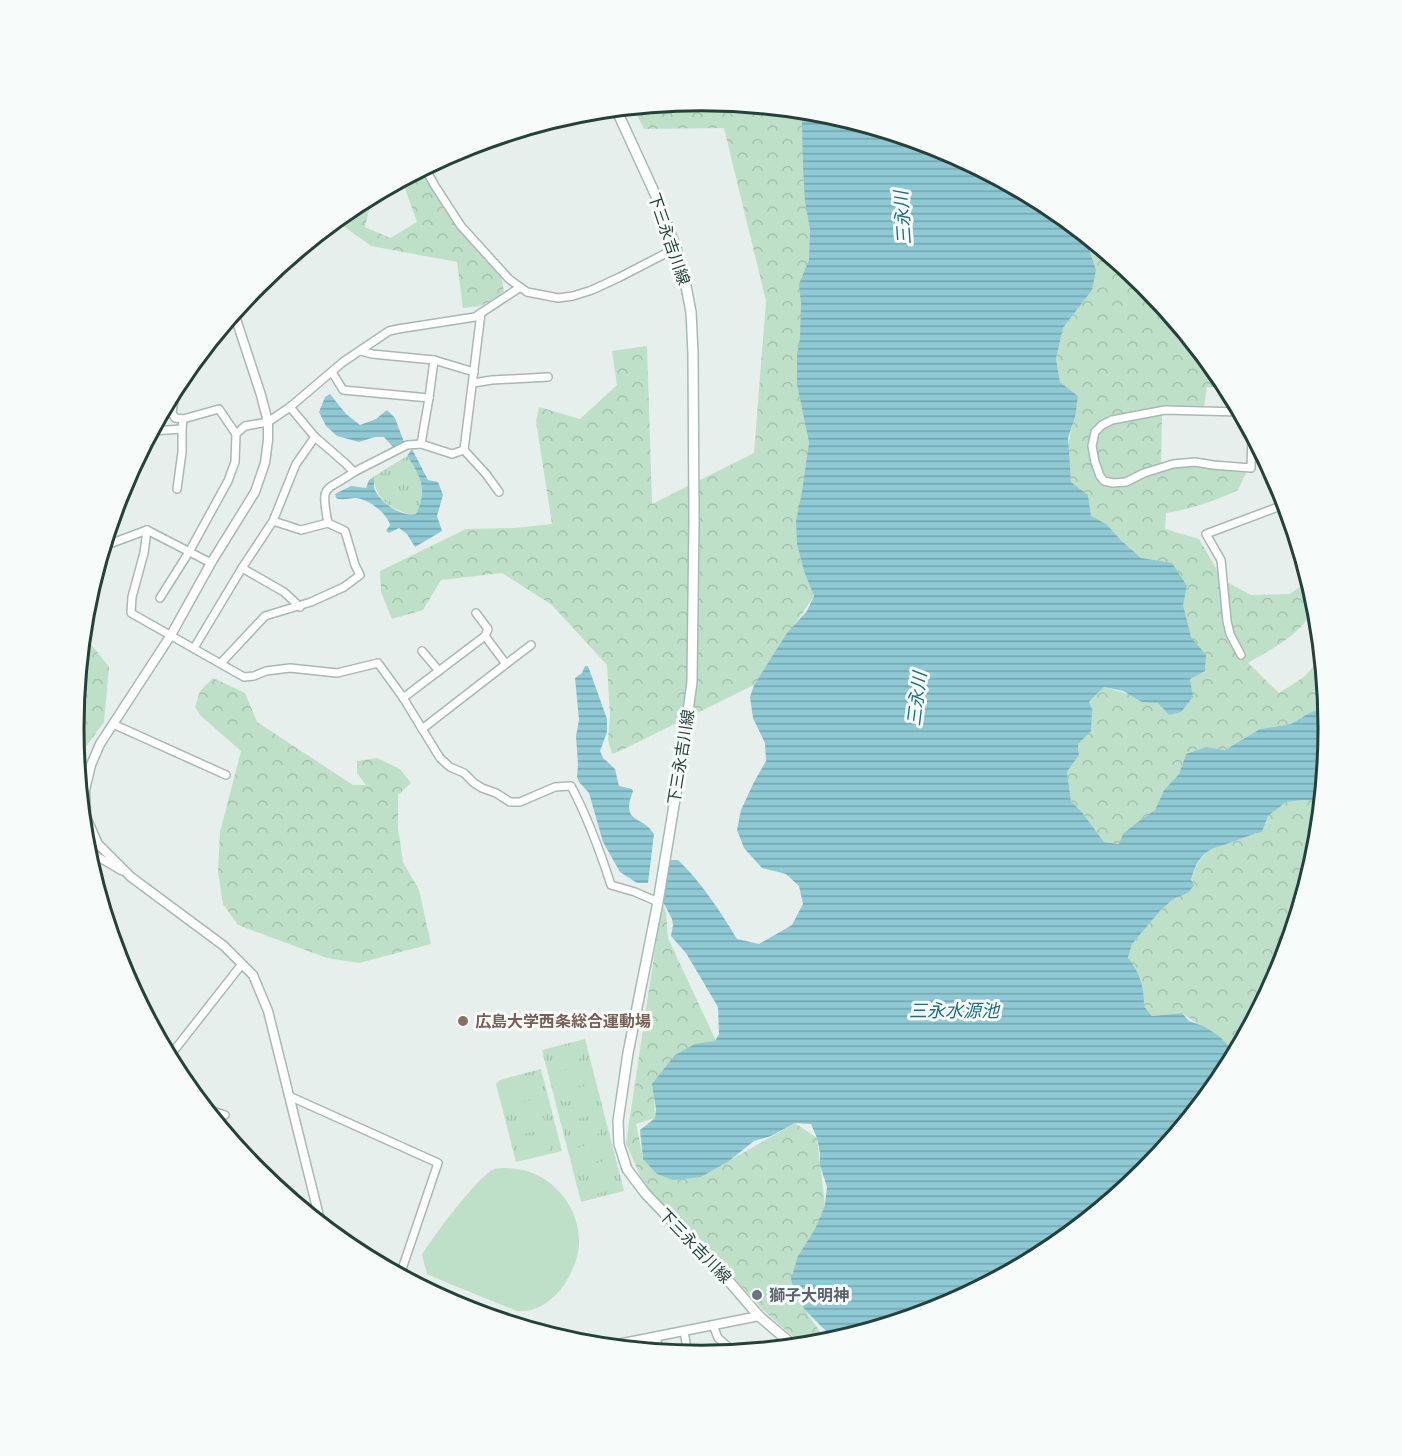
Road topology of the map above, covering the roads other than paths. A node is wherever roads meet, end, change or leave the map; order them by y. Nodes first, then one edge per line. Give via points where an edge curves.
1 (619, 116) edge
2 (428, 175) edge
3 (676, 248) junction
4 (519, 288) junction
5 (481, 313) junction
6 (237, 321) edge
7 (361, 351) junction
8 (434, 360) junction
9 (332, 372) junction
10 (474, 372) junction
11 (548, 377) dead end
12 (473, 383) junction
13 (429, 398) junction
14 (290, 407) junction
15 (1230, 412) edge
16 (172, 413) edge
17 (183, 419) junction
18 (268, 422) junction
19 (182, 429) junction
20 (161, 430) edge
21 (236, 434) junction
22 (315, 437) junction
23 (421, 444) junction
24 (464, 450) junction
25 (1252, 450) edge
26 (354, 472) junction
27 (177, 489) dead end
28 (498, 492) dead end
29 (1277, 507) edge
30 (273, 521) junction
31 (328, 523) junction
32 (147, 531) junction
33 (113, 543) edge
34 (189, 552) junction
35 (211, 563) junction
36 (242, 567) junction
37 (160, 598) dead end
38 (300, 606) junction
39 (476, 613) dead end
40 (171, 635) junction
41 (485, 636) junction
42 (531, 645) dead end
43 (194, 648) junction
44 (422, 651) dead end
45 (1241, 655) dead end
46 (221, 663) junction
47 (506, 664) junction
48 (439, 671) junction
49 (403, 698) junction
50 (113, 724) junction
51 (422, 729) junction
52 (226, 775) dead end
53 (87, 784) edge
54 (93, 834) edge
55 (98, 857) edge
56 (131, 877) junction
57 (658, 902) junction
58 (242, 964) junction
59 (175, 1049) edge
60 (289, 1096) junction
61 (219, 1113) edge
62 (225, 1115) dead end
63 (318, 1211) edge
64 (403, 1268) edge
65 (759, 1316) junction
66 (713, 1325) junction
67 (684, 1331) junction
68 (656, 1336) junction
69 (786, 1339) edge
70 (631, 1341) edge
71 (658, 1344) edge
72 (725, 1344) edge
73 (686, 1345) edge

1 - 3 main road, 下三永吉川線
2 - 4 street via 461,226
3 - 4 street via 573,296 539,295
3 - 57 main road, 下三永吉川線 via 691,312 693,353 692,682
4 - 5 street
5 - 7 street via 389,331
5 - 10 street
6 - 18 street
7 - 8 street
7 - 9 street
8 - 10 street
8 - 13 street
9 - 13 street via 343,390
9 - 14 street
10 - 12 street
11 - 12 street
12 - 24 street
13 - 23 street
14 - 18 street
14 - 22 street
15 - 25 street via 1165,410 1112,420 1095,432 1092,446 1100,476 1104,481 1126,482 1173,464 1196,462 1251,468
16 - 17 street
17 - 19 street
17 - 21 street via 219,409
18 - 21 street via 244,426
18 - 35 street via 265,463 255,492
19 - 20 street
19 - 27 street
21 - 34 street via 235,462 228,481
22 - 26 street
22 - 30 street via 296,464
23 - 24 street via 452,454
23 - 26 street via 406,445
24 - 28 street
26 - 31 street via 324,494
29 - 45 street via 1206,534 1221,560 1230,634
30 - 31 street via 301,530
30 - 36 street
31 - 38 street via 345,531 360,574 344,587
32 - 33 street
32 - 34 street
32 - 40 street via 131,613
34 - 35 street
34 - 37 street
35 - 40 street
36 - 38 street
36 - 43 street
38 - 46 street via 265,616
39 - 41 street via 488,629
40 - 43 street
40 - 50 street
41 - 47 street
41 - 48 street
42 - 47 street
43 - 46 street
44 - 48 street
46 - 49 street via 244,677 290,668 337,673 378,663
47 - 51 street
48 - 49 street
49 - 51 street
50 - 52 street
50 - 53 street via 100,744
51 - 57 street via 450,767 510,802 520,802 555,786 571,786 611,885
54 - 56 street via 98,844
55 - 56 street
56 - 58 street via 224,946
57 - 65 main road, 下三永吉川線 via 628,1053 618,1121 619,1144 627,1169 645,1193 702,1250
58 - 59 street
58 - 60 street via 253,975 268,1011
60 - 63 street
60 - 64 street via 438,1163
61 - 62 street
65 - 66 street
65 - 69 main road, 下三永吉川線
66 - 67 street
66 - 72 street
67 - 68 street
67 - 73 street
68 - 70 street
68 - 71 street

